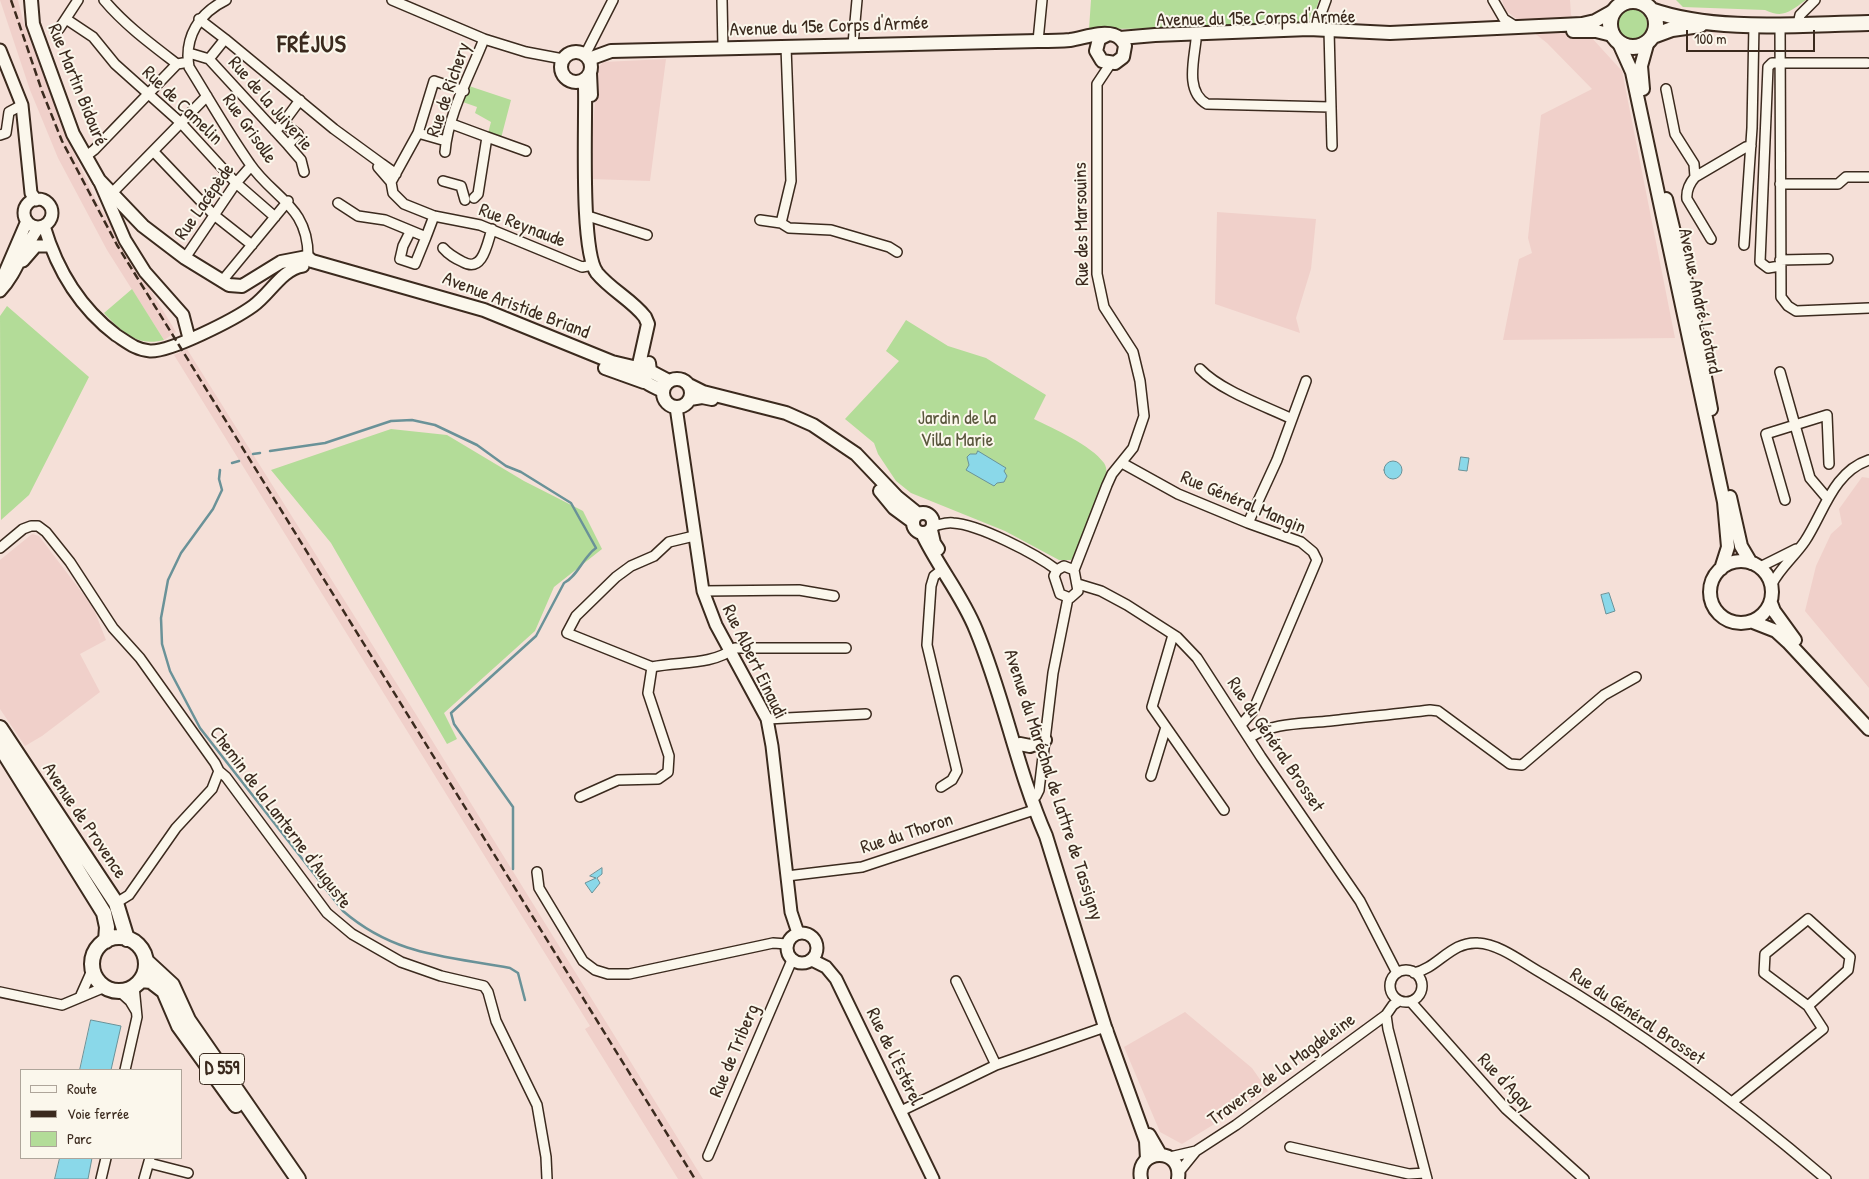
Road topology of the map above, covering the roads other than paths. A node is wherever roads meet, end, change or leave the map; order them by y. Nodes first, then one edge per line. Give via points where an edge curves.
1 (31, 0) edge
2 (78, 0) edge
3 (104, 0) edge
4 (226, 0) edge
5 (392, 0) edge
6 (722, 0) edge
7 (857, 0) edge
8 (1042, 0) edge
9 (1326, 0) edge
10 (1493, 0) edge
11 (1815, 0) edge
12 (612, 1) edge
13 (1648, 5) edge
14 (1617, 6) edge
15 (66, 19) junction
16 (199, 19) junction
17 (1720, 23) junction
18 (1869, 23) edge
19 (1754, 24) junction
20 (1780, 24) junction
21 (1798, 24) junction
22 (1515, 27) junction
23 (59, 28) dead end
24 (1309, 29) junction
25 (1458, 30) junction
26 (1329, 33) junction
27 (1107, 35) junction
28 (225, 38) junction
29 (484, 39) junction
30 (1616, 39) junction
31 (1651, 39) junction
32 (594, 40) junction
33 (1072, 40) junction
34 (1196, 40) junction
35 (1038, 41) junction
36 (853, 44) junction
37 (1123, 44) junction
38 (786, 48) junction
39 (1096, 48) junction
40 (723, 49) junction
41 (0, 50) edge
42 (605, 52) junction
43 (189, 53) junction
44 (587, 57) junction
45 (209, 59) junction
46 (563, 59) junction
47 (1111, 63) junction
48 (1780, 63) junction
49 (1866, 63) dead end
50 (177, 64) junction
51 (188, 64) junction
52 (586, 77) junction
53 (1666, 89) dead end
54 (464, 91) junction
55 (148, 93) junction
56 (207, 96) junction
57 (300, 100) junction
58 (22, 105) junction
59 (1330, 107) junction
60 (181, 123) junction
61 (283, 123) junction
62 (452, 124) junction
63 (275, 131) junction
64 (418, 133) junction
65 (3, 134) edge
66 (487, 138) junction
67 (446, 141) junction
68 (288, 145) junction
69 (1332, 146) dead end
70 (1751, 146) junction
71 (526, 151) dead end
72 (154, 152) junction
73 (445, 152) dead end
74 (85, 157) junction
75 (251, 166) junction
76 (304, 172) dead end
77 (1695, 176) junction
78 (1869, 177) edge
79 (99, 180) junction
80 (392, 180) junction
81 (443, 181) dead end
82 (236, 183) junction
83 (1780, 184) junction
84 (113, 192) junction
85 (474, 198) dead end
86 (36, 200) junction
87 (464, 200) dead end
88 (288, 201) junction
89 (338, 203) dead end
90 (214, 215) junction
91 (434, 216) junction
92 (591, 216) junction
93 (275, 217) junction
94 (760, 220) dead end
95 (27, 221) junction
96 (781, 223) junction
97 (41, 227) junction
98 (492, 229) junction
99 (410, 232) junction
100 (647, 234) dead end
101 (426, 237) junction
102 (1711, 239) dead end
103 (252, 245) junction
104 (1744, 245) dead end
105 (50, 246) junction
106 (443, 248) dead end
107 (897, 252) dead end
108 (185, 258) junction
109 (1828, 259) dead end
110 (307, 262) junction
111 (1780, 263) junction
112 (9, 265) edge
113 (593, 265) junction
114 (222, 281) junction
115 (0, 283) edge
116 (0, 290) edge
117 (1869, 308) edge
118 (190, 338) junction
119 (1200, 369) dead end
120 (1780, 372) dead end
121 (644, 374) junction
122 (1306, 381) dead end
123 (689, 385) junction
124 (666, 386) junction
125 (690, 399) junction
126 (676, 407) junction
127 (1292, 419) junction
128 (1795, 425) junction
129 (1869, 460) edge
130 (1122, 463) junction
131 (1829, 464) dead end
132 (1827, 498) junction
133 (1785, 500) dead end
134 (914, 515) junction
135 (1248, 523) junction
136 (928, 530) junction
137 (694, 536) junction
138 (1801, 547) junction
139 (0, 548) edge
140 (1756, 565) junction
141 (1720, 568) junction
142 (944, 570) junction
143 (1056, 570) junction
144 (1074, 570) junction
145 (1078, 584) junction
146 (1772, 584) junction
147 (703, 591) junction
148 (834, 596) dead end
149 (1068, 598) junction
150 (1771, 603) junction
151 (1753, 622) junction
152 (1173, 635) junction
153 (846, 648) dead end
154 (730, 652) junction
155 (652, 667) junction
156 (1636, 677) dead end
157 (866, 714) dead end
158 (1869, 718) edge
159 (767, 720) junction
160 (1241, 725) junction
161 (1166, 727) junction
162 (0, 728) edge
163 (1869, 728) edge
164 (1249, 738) junction
165 (1045, 740) junction
166 (1020, 744) junction
167 (0, 746) edge
168 (219, 771) junction
169 (1152, 776) dead end
170 (941, 787) dead end
171 (1036, 796) junction
172 (580, 797) dead end
173 (1034, 810) junction
174 (1224, 810) dead end
175 (537, 872) dead end
176 (787, 876) junction
177 (116, 903) junction
178 (798, 933) junction
179 (128, 939) junction
180 (106, 941) junction
181 (787, 944) junction
182 (792, 960) junction
183 (812, 960) junction
184 (146, 961) junction
185 (93, 968) junction
186 (1397, 973) junction
187 (1414, 973) junction
188 (956, 981) dead end
189 (138, 983) junction
190 (105, 987) junction
191 (119, 991) junction
192 (0, 992) edge
193 (81, 995) junction
194 (1399, 1001) junction
195 (1411, 1002) junction
196 (1808, 1006) junction
197 (137, 1014) junction
198 (1386, 1015) junction
199 (1105, 1027) junction
200 (1124, 1059) junction
201 (996, 1065) junction
202 (125, 1069) edge
203 (1732, 1102) junction
204 (901, 1112) junction
205 (1290, 1147) dead end
206 (1196, 1151) junction
207 (708, 1156) dead end
208 (1165, 1156) junction
209 (106, 1159) edge
210 (1147, 1159) junction
211 (149, 1160) edge
212 (188, 1173) dead end
213 (1179, 1176) edge
214 (1426, 1176) edge
215 (1140, 1178) edge
216 (101, 1179) edge
217 (144, 1179) edge
218 (287, 1179) edge
219 (298, 1179) edge
220 (547, 1179) edge
221 (933, 1179) edge
222 (1584, 1179) edge
223 (1826, 1179) edge

1 - 74 main road, Rue Martin Bidouré via 33,24 61,103
2 - 15 street
3 - 50 street via 119,17
4 - 16 street
5 - 29 street
6 - 40 street
7 - 36 street
8 - 35 street
9 - 24 street via 1318,22
10 - 22 street via 1504,19
11 - 21 street via 1800,15
12 - 32 street
13 - 14 main road via 1632,1
13 - 17 main road
13 - 31 main road via 1656,26
14 - 22 main road, Avenue du 15e Corps d'Armée via 1595,21 1582,24
14 - 30 main road via 1610,23
15 - 23 street
15 - 55 street, Rue de Camelin via 93,37 115,64
16 - 28 street
16 - 43 street via 191,34
17 - 19 main road
17 - 31 main road via 1672,29
18 - 21 main road
19 - 20 main road
19 - 70 street
20 - 21 main road
20 - 48 street
22 - 25 main road, Avenue du 15e Corps d'Armée
24 - 26 main road, Avenue du 15e Corps d'Armée
24 - 37 main road, Avenue du 15e Corps d'Armée via 1155,34
25 - 26 main road, Avenue du 15e Corps d'Armée via 1390,32 1376,36
25 - 30 main road, Avenue du 15e Corps d'Armée via 1468,33 1596,32
26 - 34 main road, Avenue du 15e Corps d'Armée
26 - 59 street
27 - 33 main road, Avenue du 15e Corps d'Armée
27 - 37 main road
27 - 39 main road via 1099,39
28 - 45 street
28 - 57 street
29 - 46 street
29 - 54 street, Rue de Richery
30 - 31 main road via 1631,47 1643,45
30 - 141 main road, Avenue André Léotard via 1632,72 1724,502 1728,547
31 - 140 main road, Avenue André Léotard via 1641,66 1643,88 1691,302 1737,531 1742,546
32 - 42 street
32 - 44 street
33 - 35 main road, Avenue du 15e Corps d'Armée
33 - 39 main road, Avenue du 15e Corps d'Armée
34 - 37 main road, Avenue du 15e Corps d'Armée
34 - 59 street via 1194,90 1207,104
35 - 36 main road, Avenue du 15e Corps d'Armée
36 - 38 main road, Avenue du 15e Corps d'Armée
37 - 47 main road via 1119,60
38 - 40 main road, Avenue du 15e Corps d'Armée
38 - 96 street via 791,181
39 - 47 main road via 1099,58
40 - 42 main road, Avenue du 15e Corps d'Armée
41 - 58 street
42 - 44 main road, Avenue du 15e Corps d'Armée
43 - 45 street
43 - 51 street
44 - 46 main road via 573,52
44 - 52 main road
45 - 63 street, Rue de la Juiverie
46 - 52 main road via 562,75 572,82
47 - 130 street, Rue des Marsouins via 1097,84 1097,274 1104,307 1133,352 1144,416 1133,448
48 - 49 street
48 - 83 street
48 - 111 street via 1772,63 1768,67 1760,262 1768,268
50 - 51 street
50 - 55 street
51 - 56 street, Rue Grisolle
52 - 92 main road via 592,87 588,170
52 - 113 main road via 584,168 589,252
53 - 77 street via 1676,134 1694,164
54 - 62 street, Rue de Richery
54 - 64 street via 434,81
55 - 60 street, Rue de Camelin
55 - 74 street
56 - 60 street
56 - 75 street, Rue Grisolle
57 - 61 street
57 - 80 street, Rue Reynaude via 382,164 378,167
58 - 65 street via 9,112
58 - 86 street via 31,192
59 - 69 street
60 - 72 street
60 - 82 street, Rue de Camelin
61 - 63 street
61 - 68 street via 298,134
62 - 66 street
62 - 67 street, Rue de Richery
63 - 68 street, Rue de la Juiverie
64 - 67 street
64 - 80 street
66 - 71 street
66 - 85 street via 478,194
67 - 73 street, Rue de Richery
68 - 76 street, Rue de la Juiverie via 300,160
70 - 77 street
70 - 104 street
72 - 84 street
72 - 90 street
74 - 79 main road, Rue Martin Bidouré
75 - 82 street, Rue Lacépède
75 - 88 street, Rue Grisolle
77 - 102 street via 1686,192 1687,199
78 - 83 street via 1846,177 1838,184
79 - 84 main road, Rue Martin Bidouré
79 - 118 street via 125,240 145,272 183,314
80 - 91 street, Rue Reynaude via 393,193 404,204
81 - 87 street via 461,186
82 - 90 street, Rue Lacépède
82 - 93 street, Rue de Camelin
83 - 111 street
84 - 108 main road, Rue Martin Bidouré via 143,226
86 - 95 street via 26,208
86 - 97 street via 45,201 51,207 50,220
88 - 93 street
88 - 110 street, Rue Grisolle via 305,233
89 - 99 street via 358,216 385,220
90 - 103 street
90 - 108 street, Rue Lacépède
91 - 98 street, Rue Reynaude
91 - 101 street
92 - 100 street
92 - 121 main road via 598,267 651,317
93 - 103 street
94 - 96 street
95 - 97 street
95 - 112 street
96 - 107 street via 789,228 830,230
97 - 105 street
97 - 112 street
98 - 106 street via 482,259 474,265 450,256
98 - 113 street, Rue Reynaude via 582,267
99 - 101 street
99 - 101 street via 400,259 408,262 415,264
103 - 114 street
105 - 112 street via 36,246
105 - 118 street via 79,301 129,344 151,351
108 - 114 main road, Rue Martin Bidouré
109 - 111 street
110 - 114 main road via 281,262 242,286
110 - 118 street via 289,270 255,304 235,318
110 - 121 main road, Avenue Aristide Briand via 334,275 478,315 577,358
111 - 117 street via 1781,297 1788,306 1796,310
112 - 115 street
112 - 116 street
113 - 121 main road via 605,282 638,308 647,320
119 - 127 street via 1207,376
120 - 128 street
121 - 124 main road, Avenue Aristide Briand
122 - 127 street
123 - 124 main road via 682,380
123 - 125 main road
123 - 134 main road via 703,392 786,413 842,443
124 - 126 main road via 666,402
125 - 126 main road
125 - 134 main road via 702,397 768,412 806,427 848,454 894,508
126 - 137 street, Rue Albert Einaudi
127 - 135 street via 1274,469
128 - 131 street via 1827,415
128 - 132 street via 1810,478
128 - 133 street via 1766,434
129 - 132 street via 1849,470
130 - 135 street, Rue Général Mangin via 1178,494
130 - 144 street via 1107,485
132 - 138 street
134 - 136 main road via 914,528
134 - 136 main road via 928,514 933,519
135 - 160 street, Rue Général Mangin via 1301,542 1318,560 1253,711
136 - 142 main road, Avenue du Maréchal de Lattre de Tassigny
136 - 143 street via 951,522 969,525 992,534
136 - 166 main road, Avenue du Maréchal de Lattre de Tassigny via 977,618
137 - 147 street, Rue Albert Einaudi
137 - 155 street via 669,542 654,556 630,566 576,616 568,633
138 - 140 street
138 - 146 street
139 - 168 street, Chemin de la Lanterne d'Auguste via 22,529 38,526 46,532
140 - 141 main road via 1735,561
140 - 146 main road
141 - 151 main road via 1710,586 1715,611 1732,623
142 - 170 street via 934,576 927,645 957,771 952,780
142 - 173 main road, Avenue du Maréchal de Lattre de Tassigny via 961,596 985,653
143 - 144 street via 1066,566
143 - 149 street via 1054,576 1060,594
144 - 145 street
145 - 149 street via 1076,594
145 - 152 street, Rue du Général Brosset via 1101,591
146 - 150 main road
147 - 148 street via 799,590
147 - 154 street, Rue Albert Einaudi via 708,610
149 - 165 street via 1053,673
150 - 151 main road
150 - 158 main road via 1793,637
151 - 163 main road via 1776,631
152 - 160 street, Rue du Général Brosset via 1197,658
152 - 161 street via 1152,707
153 - 154 street via 735,648
154 - 155 street via 705,661
154 - 159 street, Rue Albert Einaudi
155 - 172 street via 648,693 669,756 668,772 658,779 618,780
156 - 164 street via 1604,696 1522,765 1516,766 1453,721 1430,710 1292,723
157 - 159 street
159 - 176 street, Rue Albert Einaudi
160 - 164 street, Rue du Général Brosset
161 - 169 street
161 - 174 street
162 - 177 main road, Avenue de Provence
164 - 186 street, Rue du Général Brosset via 1360,901
165 - 166 main road via 1030,746
165 - 171 street
166 - 171 main road, Avenue du Maréchal de Lattre de Tassigny
167 - 180 main road, Avenue de Provence via 104,913
168 - 177 street via 212,789 172,834 129,895
168 - 220 street, Chemin de la Lanterne d'Auguste via 327,912 352,934 401,962 484,986 496,1021 538,1105
171 - 200 main road, Avenue du Maréchal de Lattre de Tassigny
173 - 176 street, Rue du Thoron via 862,867
173 - 199 main road, Avenue du Maréchal de Lattre de Tassigny via 1046,836
175 - 181 street via 539,888 583,961 608,974 628,974 773,943
176 - 178 street, Rue Albert Einaudi via 791,912
177 - 179 main road, Avenue de Provence
178 - 181 street
178 - 183 street via 809,934 817,942 818,952
179 - 180 main road
179 - 184 main road via 142,950
180 - 185 main road via 95,952
181 - 182 street
182 - 183 street via 802,964
182 - 207 street, Rue de Triberg
183 - 204 street, Rue de l'Estérel via 826,967 836,979
184 - 189 main road
184 - 219 main road, D 559 via 172,985 188,1020
185 - 190 main road via 96,978
185 - 193 street
186 - 187 street
186 - 194 street via 1390,985 1391,993
187 - 195 street via 1422,988
187 - 203 street, Rue du Général Brosset via 1426,969 1447,952 1464,944 1490,945 1586,999
188 - 201 street
189 - 191 main road
189 - 197 street
189 - 218 main road, D 559 via 151,981 164,991 180,1026
190 - 191 main road
190 - 193 street
191 - 197 street
192 - 193 street via 62,1005
194 - 195 street
194 - 198 street, Traverse de la Magdeleine
195 - 222 street, Rue d'Agay via 1506,1109
196 - 196 street via 1848,970 1850,957 1808,919 1765,954 1764,973
196 - 203 street via 1823,1028
197 - 202 street
198 - 206 street, Traverse de la Magdeleine
198 - 214 street
199 - 200 street, Avenue du Maréchal de Lattre de Tassigny
199 - 201 street
199 - 210 main road, Avenue du Maréchal de Lattre de Tassigny via 1147,1144
200 - 208 main road, Avenue du Maréchal de Lattre de Tassigny via 1151,1141
201 - 204 street
203 - 223 street, Rue du Général Brosset
204 - 221 street, Rue de l'Estérel
205 - 214 street
206 - 208 street, Traverse de la Magdeleine
206 - 213 street, Traverse de la Magdeleine
208 - 210 main road
208 - 213 main road, Avenue du Maréchal de Lattre de Tassigny via 1177,1164
209 - 216 street
210 - 215 main road
211 - 212 street
211 - 217 street

